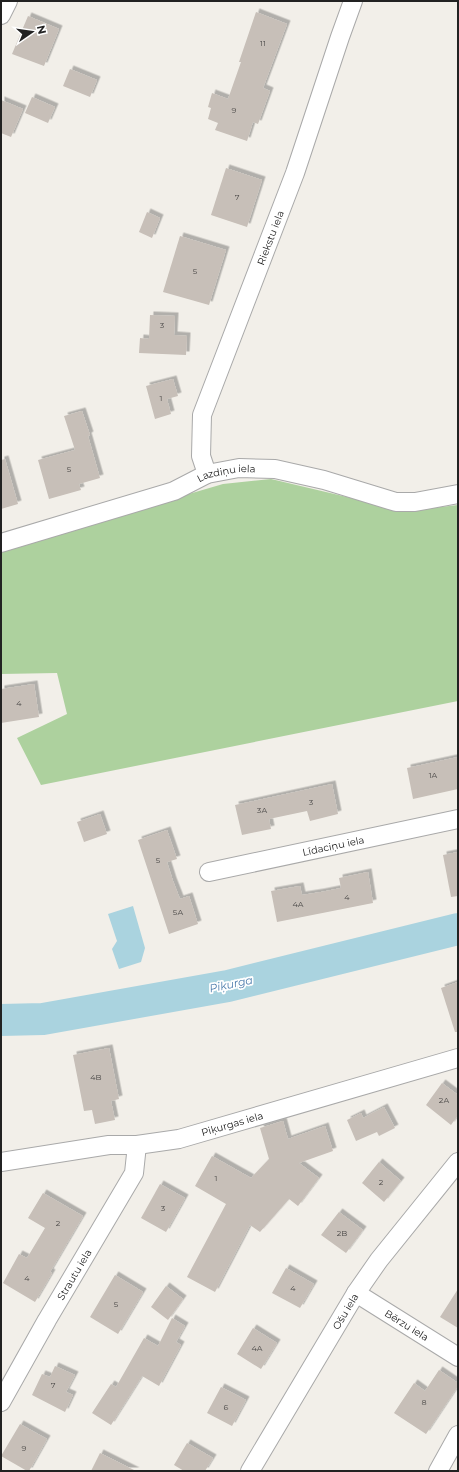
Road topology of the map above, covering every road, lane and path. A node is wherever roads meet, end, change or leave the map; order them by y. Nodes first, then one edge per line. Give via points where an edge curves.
1 (8, 1) edge
2 (353, 1) edge
3 (1, 15) edge
4 (207, 474) junction
5 (458, 494) edge
6 (1, 544) edge
7 (458, 819) edge
8 (209, 872) dead end
9 (458, 1058) edge
10 (137, 1145) junction
11 (1, 1162) edge
12 (458, 1162) edge
13 (356, 1292) junction
14 (458, 1357) edge
15 (1, 1402) edge
16 (458, 1435) edge
17 (250, 1471) edge
18 (438, 1471) edge

1 - 3 street
2 - 4 street, Riekstu iela via 295,173 202,415 201,456
4 - 5 street, Lazdiņu iela via 239,468 275,469 324,480 396,502 415,502
4 - 6 street, Lazdiņu iela via 174,491
7 - 8 street, Līdaciņu iela
9 - 10 street, Piķurgas iela via 179,1139
10 - 11 street, Piķurgas iela via 109,1145
10 - 15 street, Strautu iela via 134,1173
12 - 13 street, Ošu iela
13 - 14 street, Bērzu iela
13 - 17 street, Ošu iela
16 - 18 street

